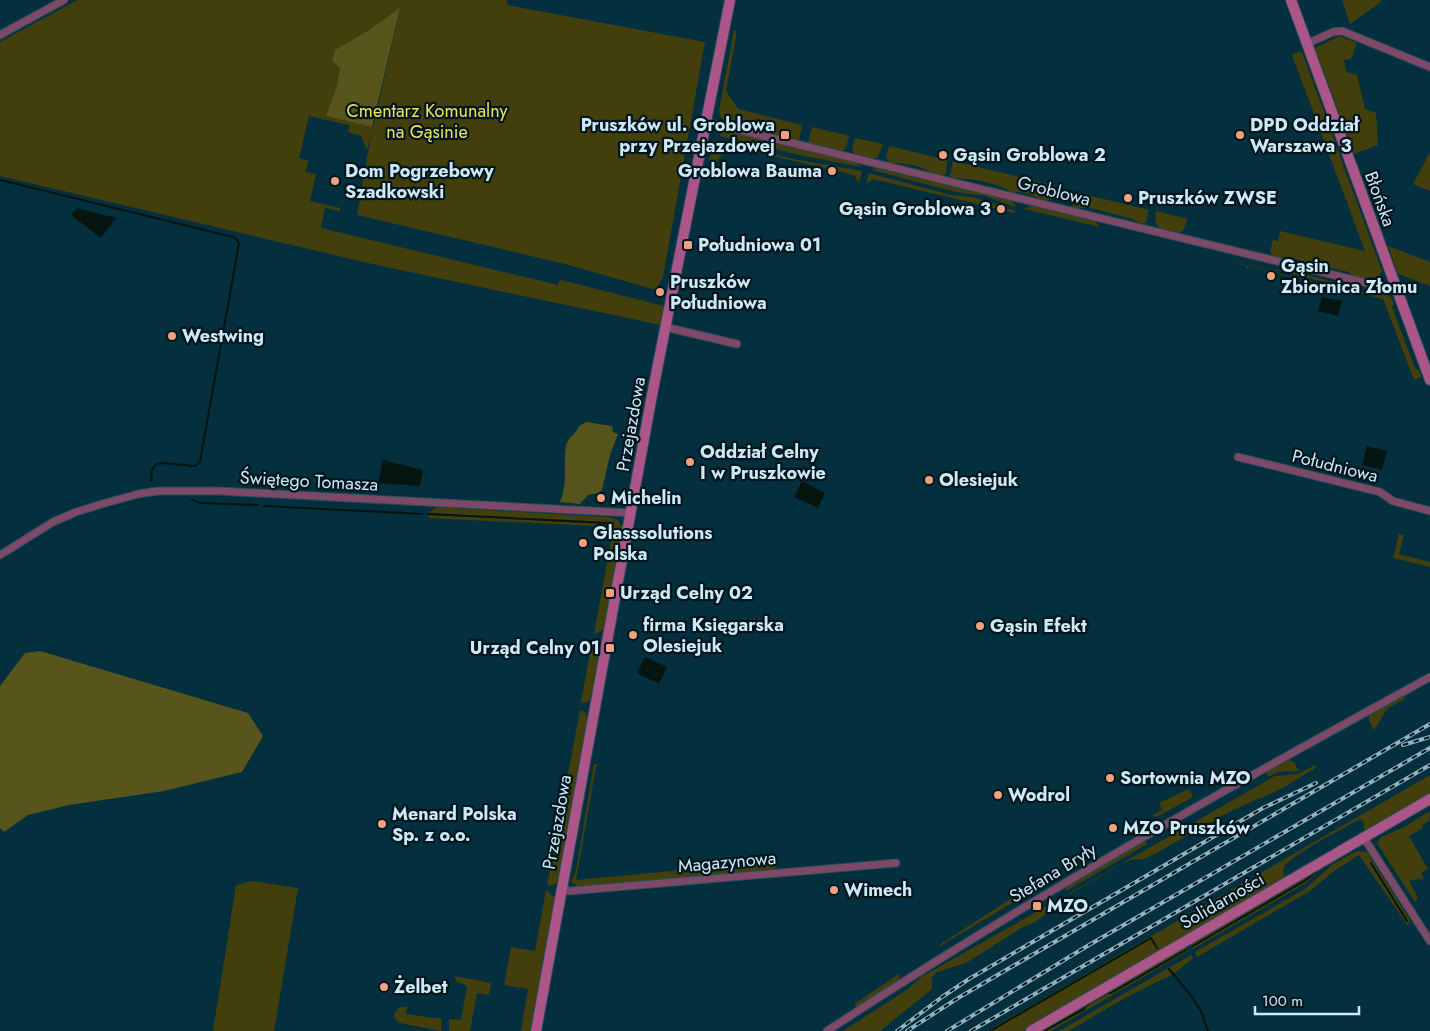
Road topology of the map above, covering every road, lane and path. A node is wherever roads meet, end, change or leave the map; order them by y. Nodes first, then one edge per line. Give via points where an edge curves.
1 (64, 0) edge
2 (730, 0) edge
3 (1291, 0) edge
4 (0, 35) edge
5 (1306, 44) junction
6 (1430, 67) edge
7 (706, 122) junction
8 (1394, 285) junction
9 (665, 327) junction
10 (737, 344) dead end
11 (1426, 358) edge
12 (1430, 380) edge
13 (1238, 457) dead end
14 (1428, 508) edge
15 (631, 513) junction
16 (0, 555) edge
17 (1430, 678) edge
18 (1430, 799) edge
19 (1364, 838) junction
20 (896, 863) dead end
21 (561, 890) junction
22 (1430, 941) edge
23 (536, 1031) edge
24 (827, 1031) edge
25 (1031, 1031) edge

1 - 4 street
2 - 7 street, Przejazdowa
3 - 5 street, Błońska
5 - 6 street via 1342,31
5 - 8 street, Błońska
7 - 8 street, Groblowa via 1369,284
7 - 9 street, Przejazdowa
8 - 11 street, Błońska
9 - 10 street
9 - 15 street, Przejazdowa
11 - 12 street, Błońska
13 - 14 street, Południowa via 1380,492 1393,501
15 - 16 street, Świętego Tomasza via 219,491 158,491 76,512 38,530
15 - 21 street, Przejazdowa
17 - 24 street, Stefana Bryły via 1139,839 929,964
18 - 19 street, Solidarności
19 - 22 street
19 - 25 street, Solidarności
20 - 21 street, Magazynowa
21 - 23 street, Przejazdowa

